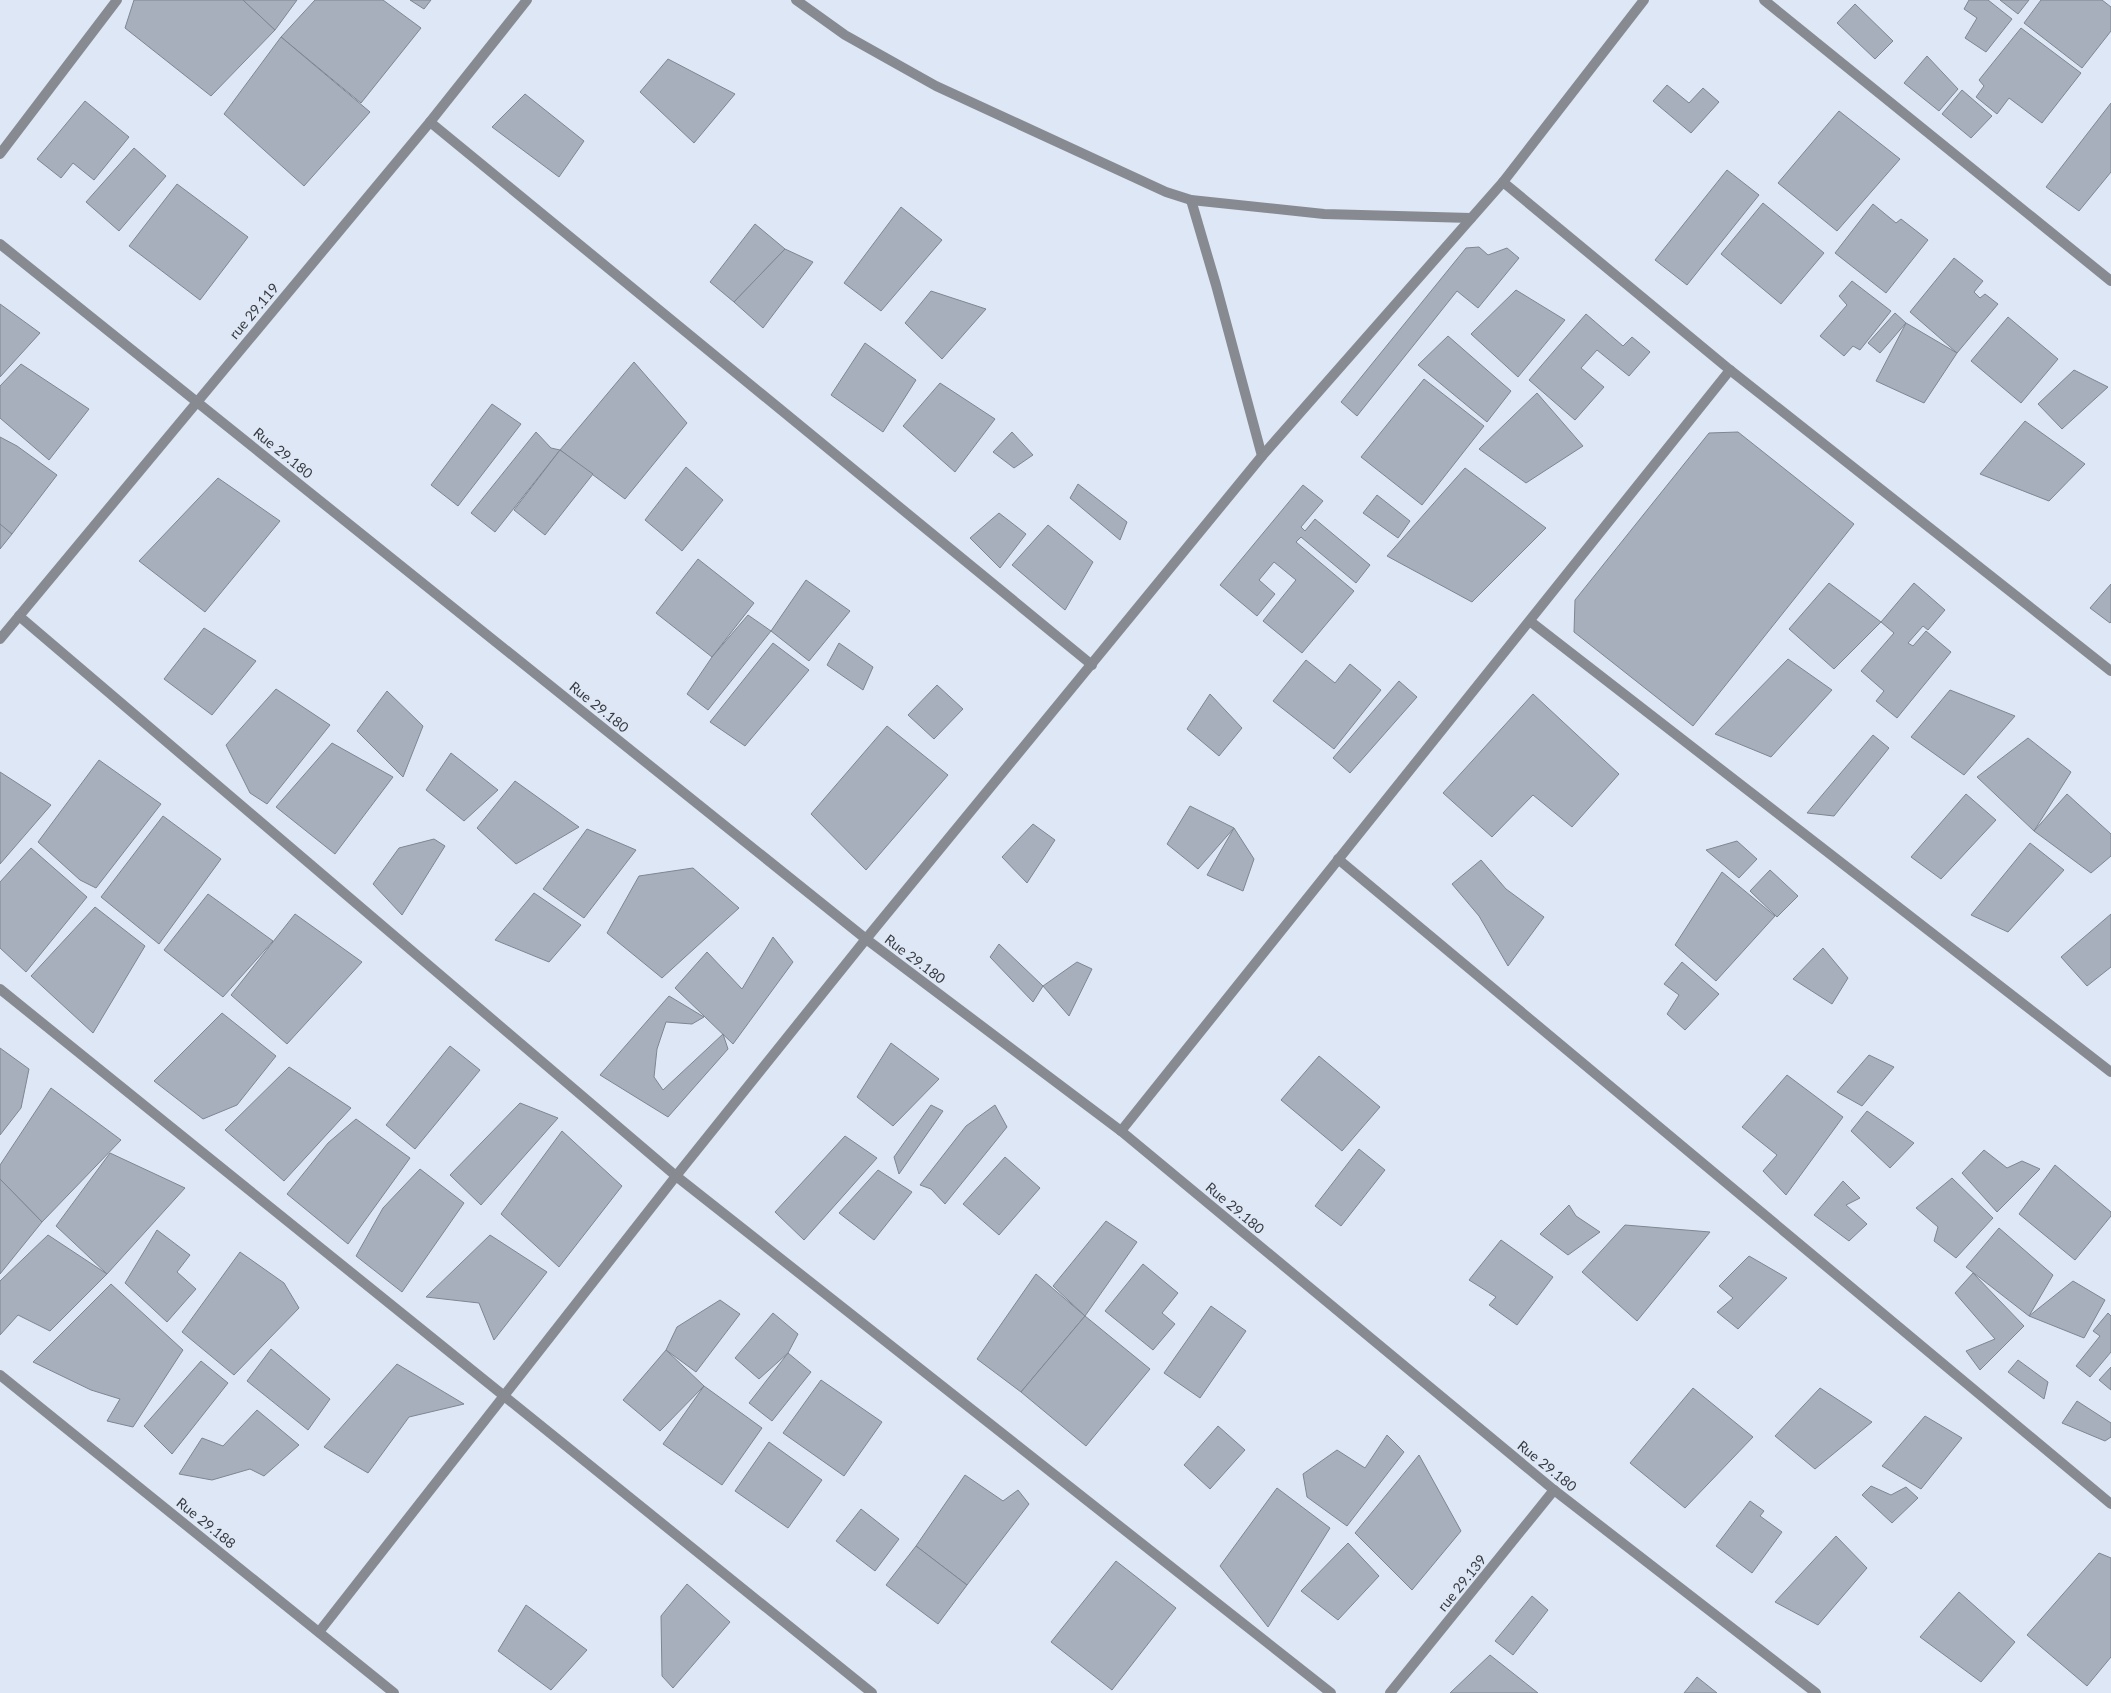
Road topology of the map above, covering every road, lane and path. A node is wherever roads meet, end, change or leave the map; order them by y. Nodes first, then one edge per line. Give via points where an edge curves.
1 (117, 0) edge
2 (527, 0) edge
3 (796, 0) edge
4 (1644, 0) edge
5 (1764, 0) edge
6 (430, 122) junction
7 (0, 154) edge
8 (1503, 182) junction
9 (1191, 200) junction
10 (1471, 218) junction
11 (0, 244) edge
12 (2111, 281) edge
13 (1730, 370) junction
14 (197, 402) junction
15 (1262, 456) junction
16 (19, 616) junction
17 (1531, 622) junction
18 (0, 639) edge
19 (1092, 665) junction
20 (2111, 671) edge
21 (1338, 859) junction
22 (866, 939) junction
23 (0, 989) edge
24 (2111, 1072) edge
25 (1120, 1131) junction
26 (676, 1176) junction
27 (0, 1376) edge
28 (506, 1396) junction
29 (1554, 1490) junction
30 (2111, 1504) edge
31 (319, 1632) junction
32 (394, 1693) edge
33 (872, 1693) edge
34 (1331, 1693) edge
35 (1390, 1693) edge
36 (1816, 1693) edge

1 - 7 street
2 - 6 street, rue 29.119
3 - 9 street via 846,35 936,86 1166,192
4 - 8 street
5 - 12 street
6 - 14 street, rue 29.119
6 - 19 street
8 - 10 street
8 - 13 street
9 - 10 street via 1324,214
9 - 15 street
10 - 15 street
11 - 14 street, Rue 29.180
13 - 17 street
13 - 20 street
14 - 16 street, rue 29.119
14 - 22 street, Rue 29.180
15 - 19 street
16 - 18 street, rue 29.119
16 - 26 street
17 - 21 street
17 - 24 street
19 - 22 street
21 - 25 street
21 - 30 street
22 - 25 street, Rue 29.180
22 - 26 street
23 - 28 street
25 - 29 street, Rue 29.180
26 - 28 street
26 - 34 street
27 - 31 street, Rue 29.188
28 - 31 street
28 - 33 street
29 - 35 street, rue 29.139
29 - 36 street, Rue 29.180
31 - 32 street, Rue 29.188

